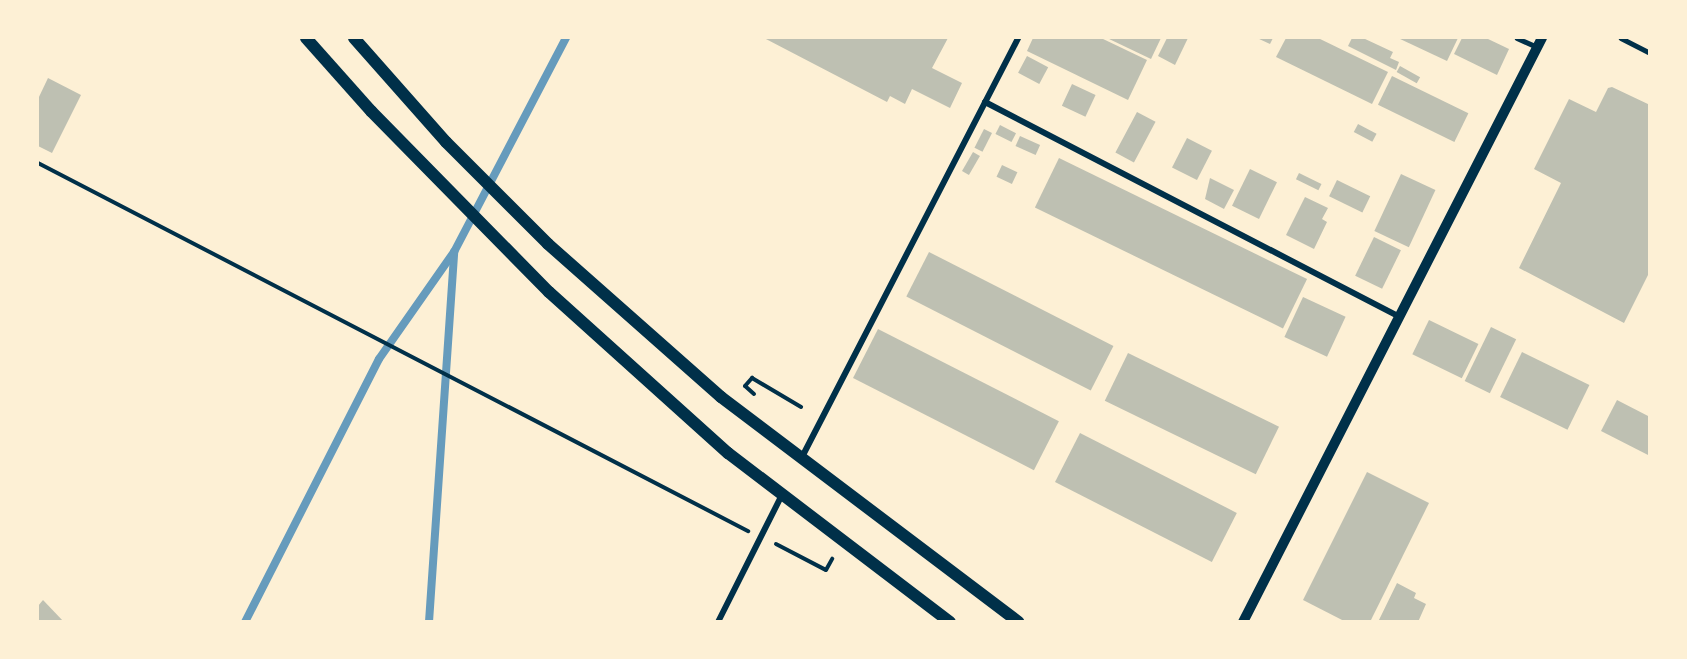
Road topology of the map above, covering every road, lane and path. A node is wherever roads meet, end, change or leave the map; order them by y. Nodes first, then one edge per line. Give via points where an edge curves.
1 (306, 38) edge
2 (354, 38) edge
3 (1018, 38) edge
4 (1517, 38) edge
5 (1621, 38) edge
6 (1539, 42) edge
7 (1650, 52) edge
8 (985, 102) junction
9 (38, 163) edge
10 (1400, 317) junction
11 (752, 378) dead end
12 (801, 407) dead end
13 (802, 457) junction
14 (782, 494) junction
15 (761, 537) junction
16 (775, 544) dead end
17 (826, 570) dead end
18 (718, 621) edge
19 (950, 621) edge
20 (1019, 621) edge
21 (1243, 621) edge

1 - 14 main road via 371,111 549,292 728,453
2 - 13 main road via 446,142 549,244 721,397
3 - 8 street
4 - 6 lane
5 - 7 lane
6 - 10 street
8 - 10 street
8 - 13 street
9 - 15 path
10 - 21 street
11 - 12 path
13 - 20 main road
14 - 15 street
14 - 19 main road
15 - 18 street
16 - 17 path

